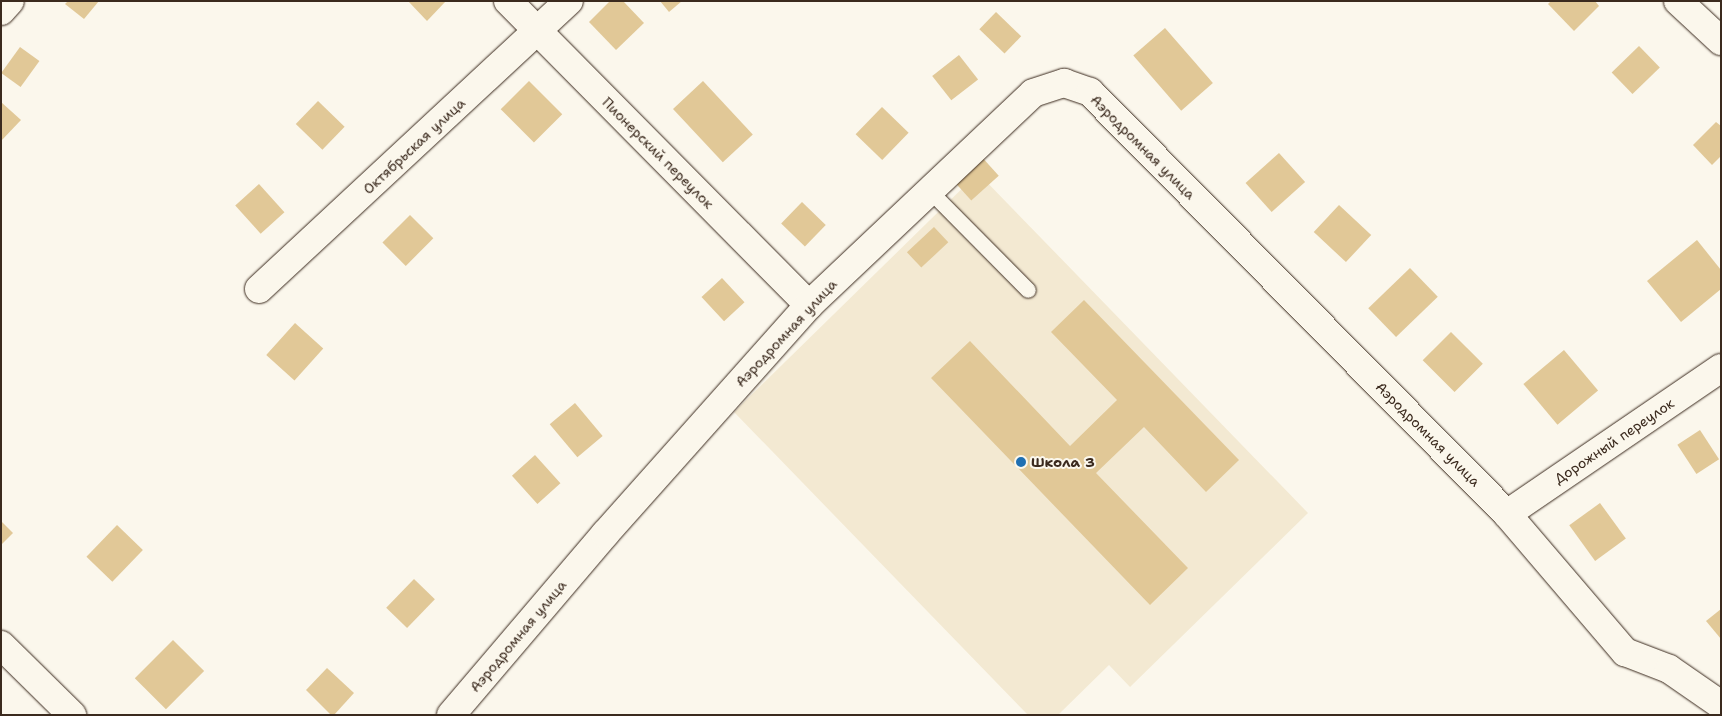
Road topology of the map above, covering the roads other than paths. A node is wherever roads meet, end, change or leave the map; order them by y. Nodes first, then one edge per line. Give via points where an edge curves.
1 (10, 1) edge
2 (508, 1) edge
3 (569, 1) edge
4 (1678, 1) edge
5 (1, 11) edge
6 (538, 32) junction
7 (1721, 41) edge
8 (930, 191) junction
9 (259, 289) dead end
10 (1028, 290) dead end
11 (809, 305) junction
12 (1721, 368) edge
13 (1507, 514) junction
14 (1, 645) edge
15 (1721, 704) edge
16 (72, 715) edge
17 (451, 715) edge

1 - 5 street
2 - 6 street, Пионерский переулок
3 - 6 street, Октябрьская улица
4 - 7 street
6 - 9 street, Октябрьская улица
6 - 11 street, Пионерский переулок
8 - 10 lane
8 - 11 street, Аэродромная улица
8 - 13 street, Аэродромная улица via 1033,93 1064,83 1090,92
11 - 17 street, Аэродромная улица via 605,534
12 - 13 street, Дорожный переулок
13 - 15 street, Аэродромная улица via 1626,652 1669,670
14 - 16 street

